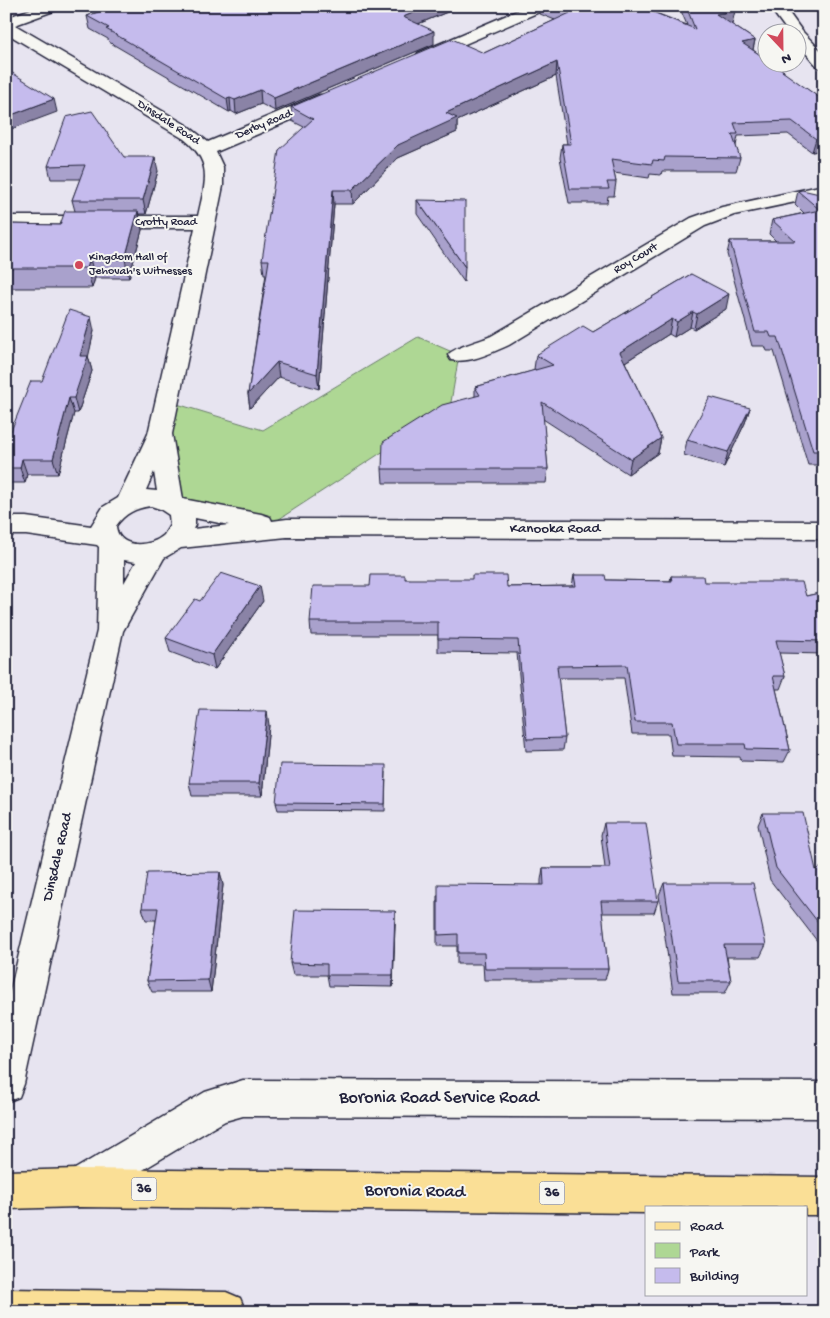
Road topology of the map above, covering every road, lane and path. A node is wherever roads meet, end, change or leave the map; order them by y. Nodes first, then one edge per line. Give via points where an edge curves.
1 (54, 6) edge
2 (542, 6) edge
3 (776, 6) edge
4 (787, 22) edge
5 (6, 24) edge
6 (808, 47) edge
7 (414, 61) edge
8 (824, 64) edge
9 (341, 92) edge
10 (207, 149) junction
11 (824, 190) edge
12 (6, 222) edge
13 (205, 222) junction
14 (459, 355) dead end
15 (160, 434) junction
16 (173, 504) junction
17 (113, 525) junction
18 (16, 526) edge
19 (287, 528) junction
20 (824, 530) edge
21 (165, 546) junction
22 (110, 631) junction
23 (6, 1084) edge
24 (824, 1100) edge
25 (78, 1188) junction
26 (6, 1190) edge
27 (824, 1196) edge
28 (6, 1309) edge
29 (226, 1312) edge

1 - 5 street
2 - 7 street
3 - 4 street
5 - 10 street, Dinsdale Road via 182,130
6 - 8 street
9 - 10 street, Derby Road
10 - 13 street, Dinsdale Road via 215,176
11 - 14 street, Roy Court via 698,222 500,340
12 - 13 street, Crotty Road
13 - 15 street, Dinsdale Road
15 - 16 street, Dinsdale Road
15 - 17 street, Dinsdale Road
16 - 17 street, Kanooka Road via 151,498
16 - 19 street, Kanooka Road
16 - 21 street, Dinsdale Road via 180,511 184,525
17 - 18 street
17 - 21 street, Kanooka Road via 131,554
17 - 22 street, Dinsdale Road
19 - 20 street, Kanooka Road
19 - 21 street, Kanooka Road
21 - 22 street, Dinsdale Road
22 - 23 street, Dinsdale Road
24 - 25 street, Boronia Road Service Road via 243,1098 218,1105
25 - 26 main road, Boronia Road / 36
25 - 27 main road, Boronia Road / 36
28 - 29 main road

